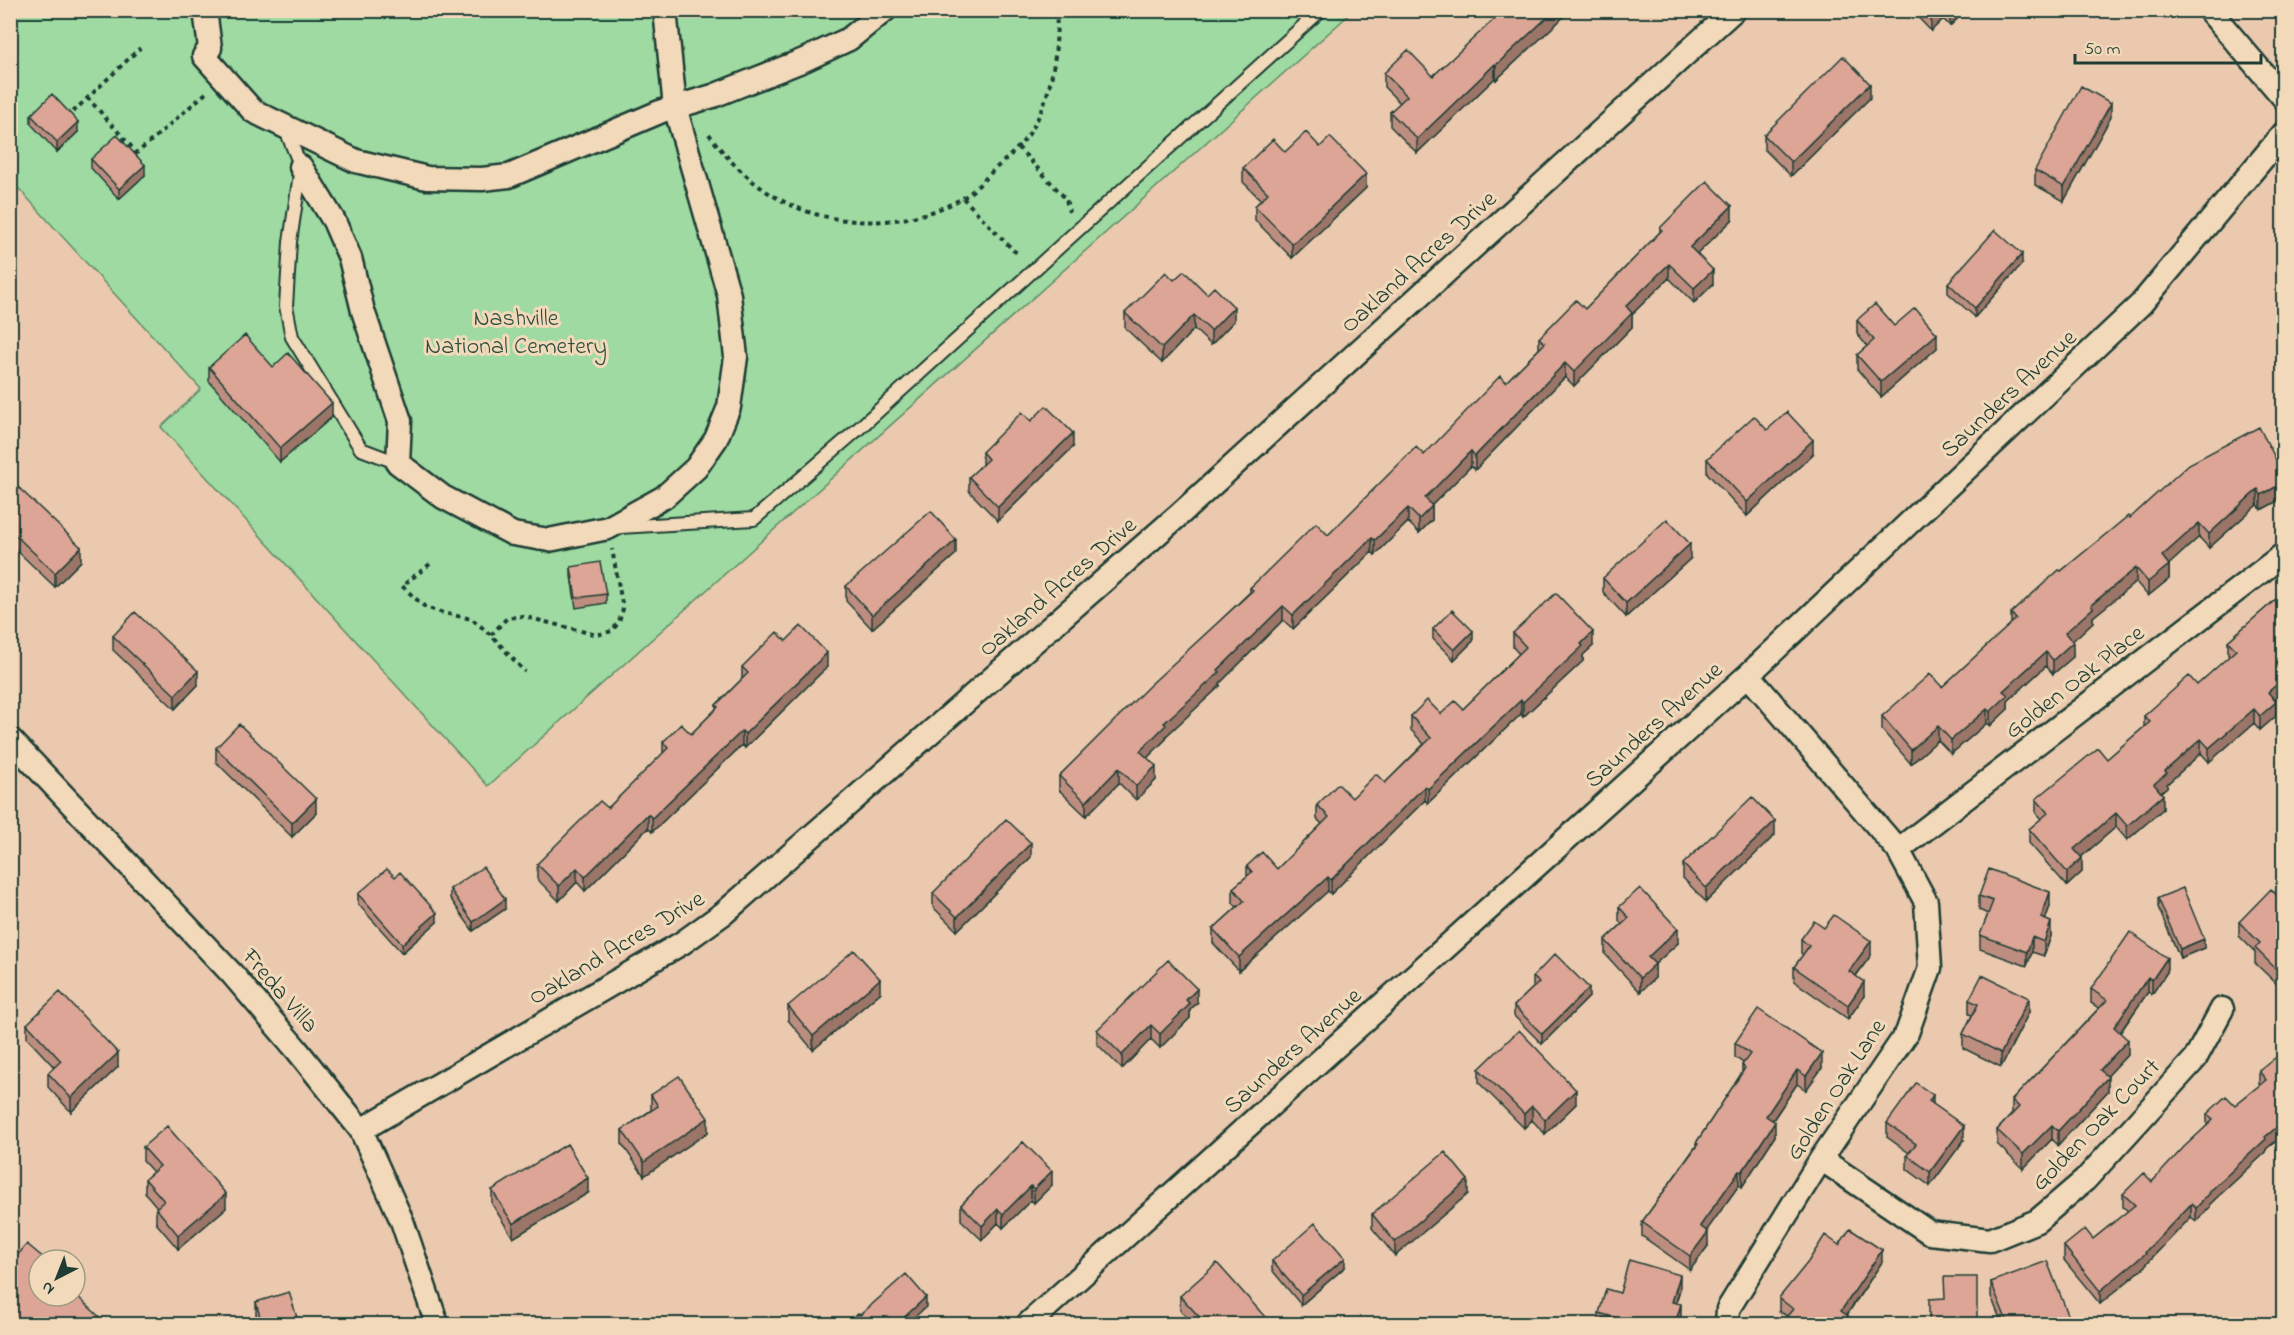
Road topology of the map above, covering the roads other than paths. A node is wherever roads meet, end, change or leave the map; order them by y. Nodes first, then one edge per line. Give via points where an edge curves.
1 (205, 10) edge
2 (665, 10) edge
3 (885, 10) edge
4 (1321, 10) edge
5 (1734, 10) edge
6 (2209, 10) edge
7 (2283, 98) edge
8 (682, 105) junction
9 (285, 128) junction
10 (2283, 133) edge
11 (301, 167) junction
12 (398, 463) junction
13 (608, 528) junction
14 (2283, 554) edge
15 (1748, 675) junction
16 (10, 739) edge
17 (1898, 850) junction
18 (2222, 1009) dead end
19 (361, 1130) junction
20 (1821, 1159) junction
21 (436, 1324) edge
22 (1028, 1324) edge
23 (1726, 1324) edge

1 - 9 street via 210,48 204,56 253,111
2 - 8 street
3 - 8 street via 849,39
4 - 13 lane via 754,519
5 - 19 street, Oakland Acres Drive via 1168,525 724,913 682,943
6 - 7 street
8 - 9 street via 509,176 482,179 427,178 356,161
8 - 13 street via 729,295 736,357 729,407 716,439 696,468 664,497
9 - 11 lane
10 - 15 street, Saunders Avenue via 2141,304
11 - 12 street via 334,221 350,258 363,311 400,421
11 - 12 lane via 286,306 292,337 361,449
12 - 13 street via 442,497 513,534 549,540
14 - 17 street, Golden Oak Place
15 - 17 street, Golden Oak Lane
15 - 22 street, Saunders Avenue
16 - 19 street, Freda Villa via 233,975
17 - 20 street, Golden Oak Lane via 1926,902 1930,968 1906,1033
18 - 20 street, Golden Oak Court via 2195,1059 2085,1180 2037,1221 1990,1240 1930,1233
19 - 21 street, Freda Villa via 402,1221
20 - 23 street, Golden Oak Lane via 1728,1309

